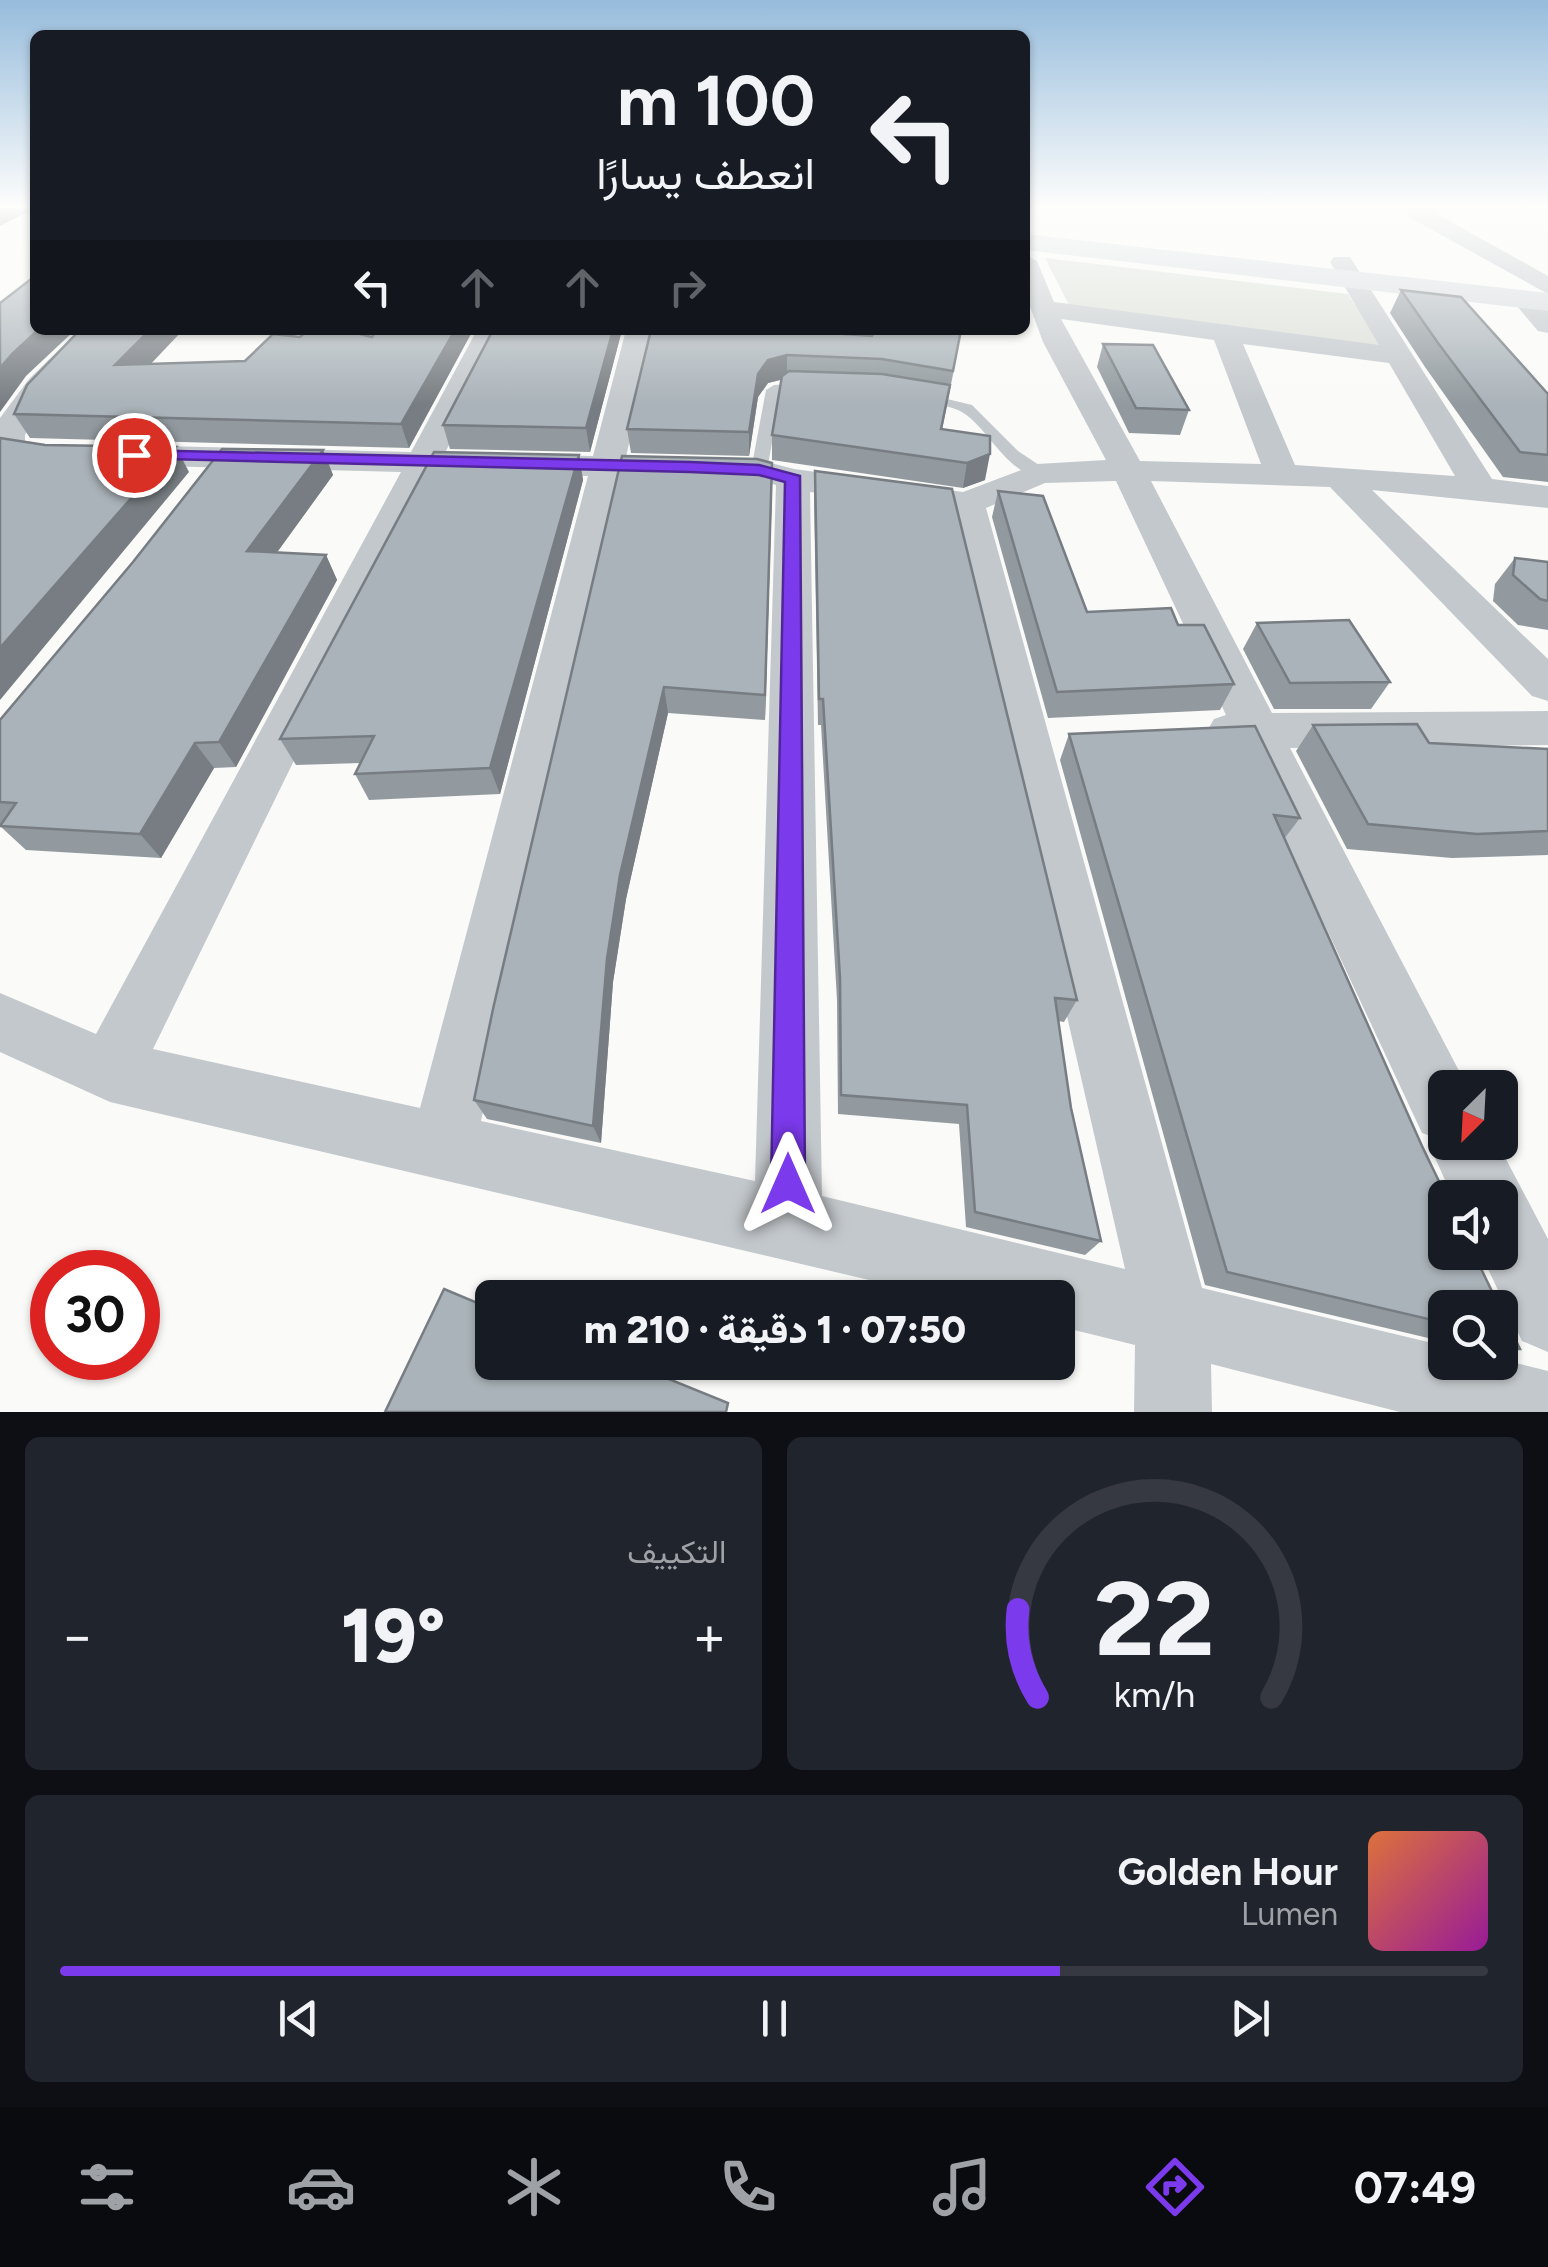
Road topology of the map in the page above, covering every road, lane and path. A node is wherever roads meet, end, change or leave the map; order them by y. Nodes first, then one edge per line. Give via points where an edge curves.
1 (1030, 274) edge
2 (1349, 274) edge
3 (1373, 274) edge
4 (1513, 274) edge
5 (1542, 293) edge
6 (1045, 309) junction
7 (1548, 326) edge
8 (1225, 333) junction
9 (90, 335) edge
10 (490, 335) edge
11 (639, 335) edge
12 (1399, 356) junction
13 (830, 388) edge
14 (897, 394) edge
15 (224, 456) junction
16 (427, 461) junction
17 (610, 464) junction
18 (1043, 472) junction
19 (1129, 472) junction
20 (776, 475) junction
21 (1283, 476) junction
22 (1341, 479) junction
23 (1480, 488) junction
24 (1548, 498) edge
25 (190, 501) edge
26 (967, 503) junction
27 (1548, 685) edge
28 (1548, 728) edge
29 (1256, 730) junction
30 (1180, 733) edge
31 (0, 1022) edge
32 (110, 1071) junction
33 (1428, 1076) edge
34 (443, 1146) junction
35 (788, 1223) junction
36 (1518, 1255) edge
37 (1548, 1314) edge
38 (1173, 1318) junction
39 (1548, 1410) edge
40 (1173, 1412) edge

1 - 6 street
2 - 12 street
3 - 5 main road
4 - 5 street
5 - 7 street
6 - 8 street
6 - 19 street
8 - 12 street
8 - 21 street
9 - 15 street via 22,406 8,428 9,449
10 - 16 street
11 - 17 street
12 - 23 street
13 - 20 lane via 774,390
14 - 18 lane via 967,408 1004,449
15 - 16 street
15 - 25 street
16 - 17 street
16 - 32 street
17 - 20 street
17 - 34 street
18 - 19 street
18 - 26 street
19 - 21 street
19 - 29 street
20 - 26 street
20 - 35 street
21 - 22 street
22 - 23 street
22 - 27 street
23 - 24 street
26 - 38 street via 1046,739
28 - 29 street
29 - 30 street
29 - 33 street
31 - 32 street
32 - 34 street
34 - 35 street
35 - 38 street
36 - 37 street
38 - 39 street
38 - 40 street

